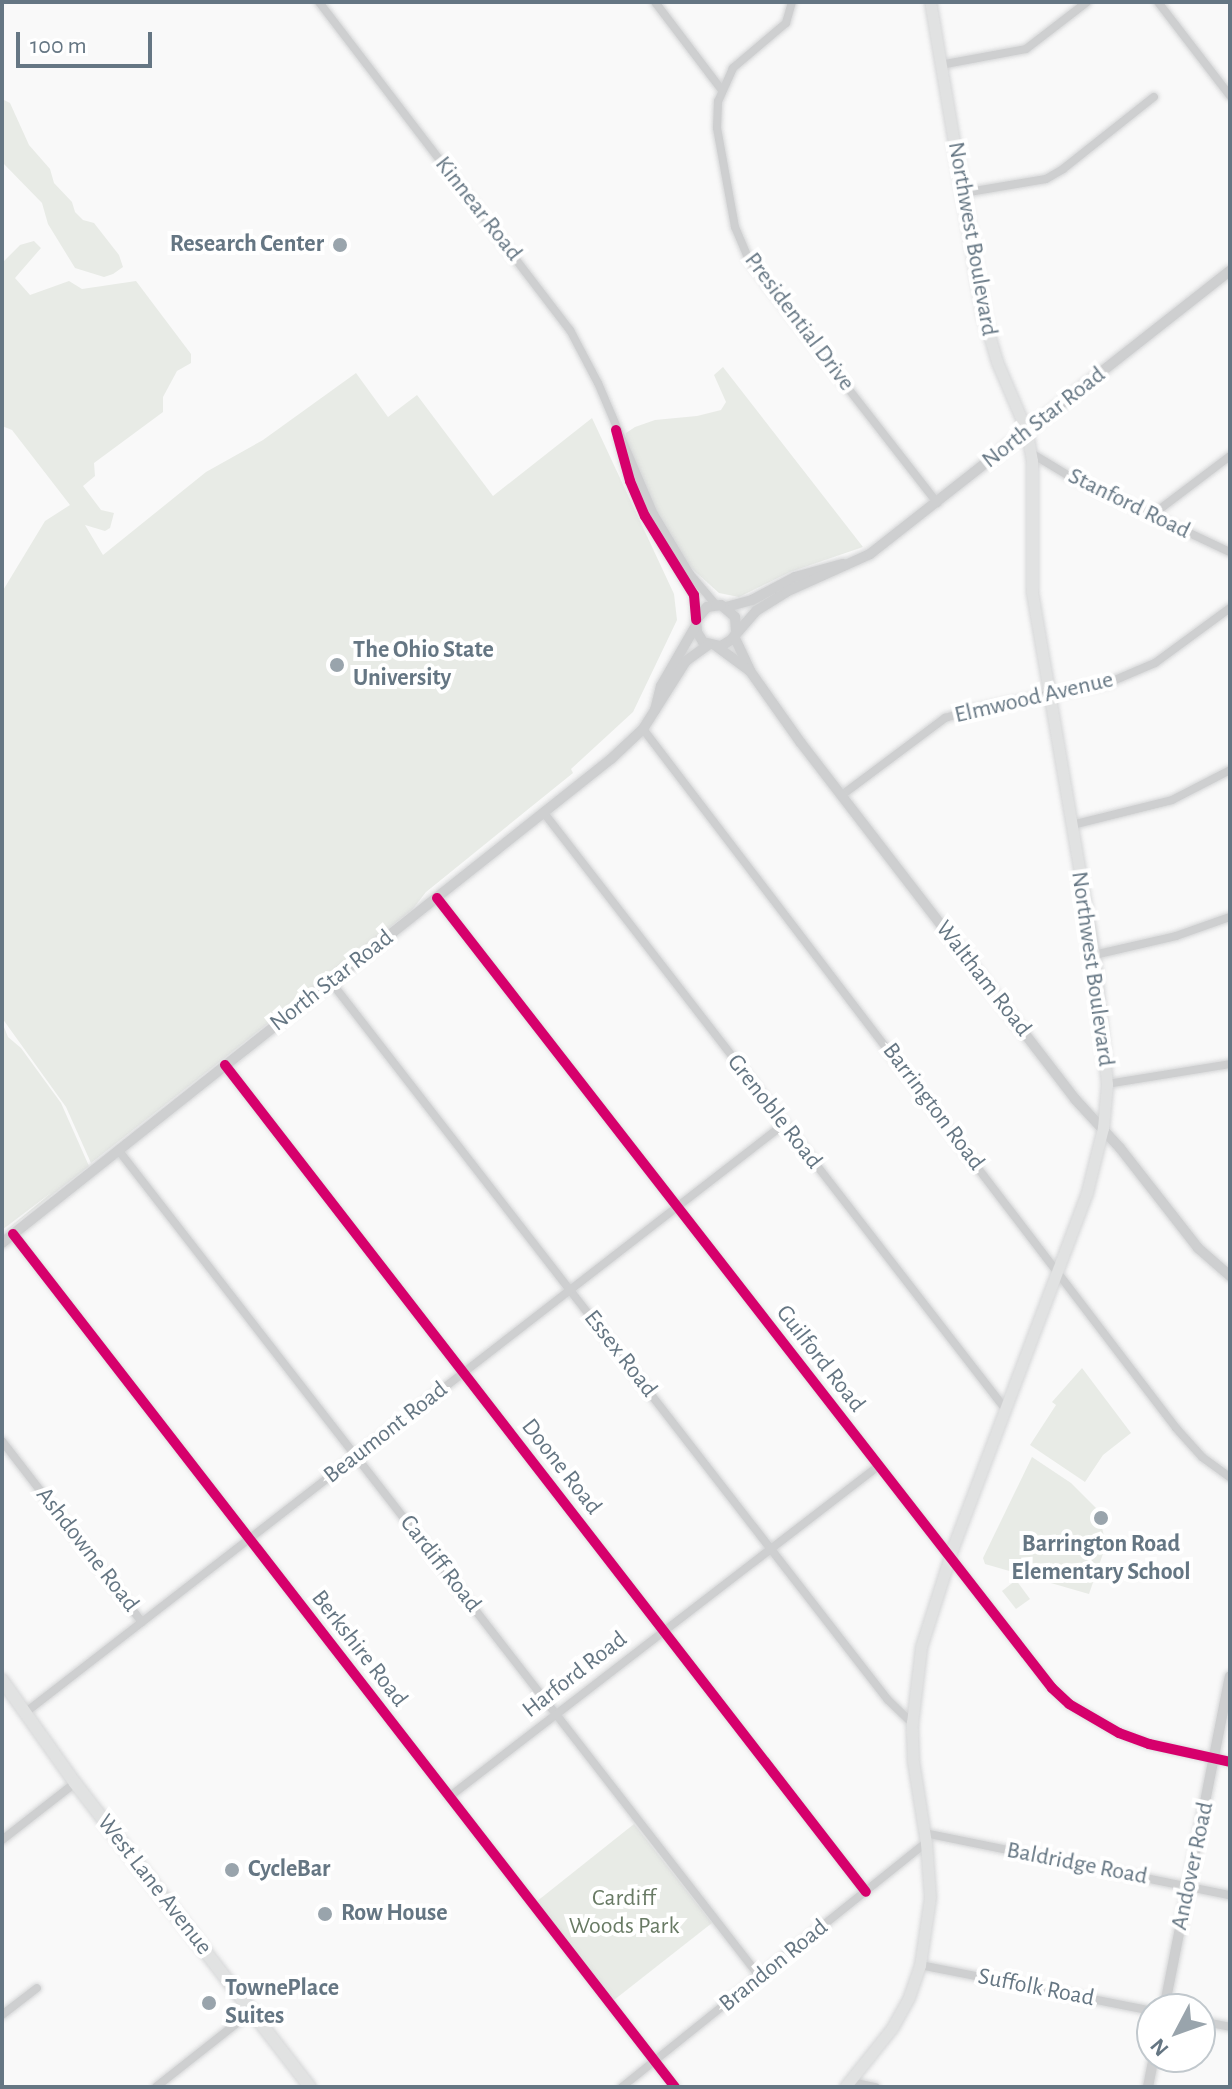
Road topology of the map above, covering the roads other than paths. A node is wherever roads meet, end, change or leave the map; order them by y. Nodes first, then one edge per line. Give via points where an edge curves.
1 (319, 2) edge
2 (655, 2) edge
3 (792, 2) edge
4 (930, 2) edge
5 (1087, 2) edge
6 (1158, 2) edge
7 (940, 65) junction
8 (721, 89) junction
9 (1230, 96) edge
10 (1154, 97) dead end
11 (963, 193) junction
12 (1230, 271) edge
13 (616, 430) junction
14 (1027, 432) junction
15 (1031, 453) junction
16 (1230, 456) edge
17 (937, 503) junction
18 (1152, 515) junction
19 (1230, 552) edge
20 (856, 562) junction
21 (721, 606) junction
22 (1230, 608) edge
23 (696, 623) junction
24 (735, 634) junction
25 (712, 646) junction
26 (750, 671) junction
27 (1049, 697) junction
28 (655, 711) junction
29 (643, 729) junction
30 (1230, 770) edge
31 (842, 795) junction
32 (544, 813) junction
33 (1072, 825) junction
34 (437, 898) junction
35 (1230, 917) edge
36 (1094, 955) junction
37 (331, 982) junction
38 (1230, 1064) edge
39 (225, 1065) junction
40 (1107, 1084) junction
41 (784, 1124) junction
42 (1103, 1128) junction
43 (119, 1151) junction
44 (678, 1207) junction
45 (13, 1234) junction
46 (2, 1243) edge
47 (1059, 1270) junction
48 (1230, 1276) edge
49 (570, 1290) junction
50 (463, 1373) junction
51 (1006, 1410) junction
52 (2, 1441) edge
53 (357, 1456) junction
54 (877, 1467) junction
55 (1230, 1477) edge
56 (249, 1539) junction
57 (771, 1549) junction
58 (949, 1558) junction
59 (142, 1622) junction
60 (664, 1632) junction
61 (1230, 1676) edge
62 (2, 1680) edge
63 (26, 1712) junction
64 (557, 1714) junction
65 (912, 1723) junction
66 (1215, 1759) junction
67 (1230, 1762) edge
68 (75, 1783) junction
69 (449, 1797) junction
70 (925, 1838) junction
71 (2, 1840) edge
72 (1189, 1887) junction
73 (866, 1892) junction
74 (1230, 1895) edge
75 (920, 1965) junction
76 (760, 1977) junction
77 (37, 1988) dead end
78 (1167, 1993) edge
79 (1136, 2008) edge
80 (251, 2012) junction
81 (2, 2015) edge
82 (655, 2061) junction
83 (850, 2085) edge
84 (156, 2087) edge
85 (310, 2087) edge
86 (622, 2087) edge
87 (675, 2087) edge
88 (875, 2087) edge

1 - 13 street, Kinnear Road via 570,330
2 - 8 street
3 - 8 street via 786,23 733,68
4 - 7 main road, Northwest Boulevard
5 - 7 street via 1026,49
6 - 9 street
7 - 11 main road, Northwest Boulevard
8 - 17 street, Presidential Drive via 717,128 733,219 748,258
10 - 11 street via 1046,179
11 - 14 main road, Northwest Boulevard via 990,343
12 - 14 street, North Star Road
13 - 21 street, Kinnear Road via 669,542
13 - 23 street, Kinnear Road via 645,516 694,595
14 - 15 main road, Northwest Boulevard
14 - 17 street, North Star Road
15 - 18 street, Stanford Road
15 - 27 main road, Northwest Boulevard via 1032,591
16 - 18 street
17 - 20 street, North Star Road
18 - 19 street, Stanford Road
20 - 21 street, North Star Road via 795,577 752,600
20 - 24 street, North Star Road via 786,592 756,611
21 - 23 street via 703,609
21 - 24 street via 735,617
22 - 27 street, Elmwood Avenue via 1155,663 1108,683
23 - 25 street via 699,638
23 - 28 street, North Star Road via 661,686
24 - 25 street via 726,644
24 - 26 street, Waltham Road
25 - 26 street, Waltham Road
25 - 28 street, North Star Road via 686,661
26 - 31 street, Waltham Road
27 - 31 street, Elmwood Avenue via 945,718
27 - 33 main road, Northwest Boulevard
28 - 29 street, North Star Road
29 - 32 street, North Star Road
29 - 47 street, Barrington Road
30 - 33 street via 1172,800
31 - 42 street, Waltham Road via 1075,1099
32 - 34 street, North Star Road
32 - 41 street, Grenoble Road
33 - 36 main road, Northwest Boulevard
34 - 37 street, North Star Road
34 - 44 street, Guilford Road
35 - 36 street
36 - 40 main road, Northwest Boulevard
37 - 39 street, North Star Road
37 - 49 street, Essex Road
38 - 40 street
39 - 43 street, North Star Road
39 - 50 street, Doone Road
40 - 42 main road, Northwest Boulevard
41 - 44 street, Beaumont Road
41 - 51 street, Grenoble Road
42 - 47 main road, Northwest Boulevard
42 - 48 street, Waltham Road via 1198,1248
43 - 45 street, North Star Road
43 - 53 street, Cardiff Road
44 - 49 street, Beaumont Road
44 - 54 street, Guilford Road
45 - 46 street, North Star Road
45 - 56 street, Berkshire Road
47 - 51 main road, Northwest Boulevard
47 - 55 street, Barrington Road via 1176,1428 1202,1457
49 - 50 street, Beaumont Road
49 - 57 street, Essex Road
50 - 53 street, Beaumont Road
50 - 60 street, Doone Road
51 - 58 main road, Northwest Boulevard
52 - 59 street, Ashdowne Road
53 - 56 street, Beaumont Road
53 - 64 street, Cardiff Road
54 - 57 street, Harford Road
54 - 58 street, Guilford Road
56 - 59 street, Beaumont Road
56 - 69 street, Berkshire Road
57 - 60 street, Harford Road
57 - 65 street, Essex Road via 888,1700
58 - 65 main road, Northwest Boulevard via 921,1647
58 - 66 street, Guilford Road via 1035,1669 1069,1704 1149,1744
59 - 63 street, Beaumont Road
60 - 64 street, Harford Road
60 - 73 street, Doone Road
61 - 66 street, Andover Road
62 - 63 main road, West Lane Avenue
63 - 68 main road, West Lane Avenue
64 - 69 street, Harford Road
64 - 76 street, Cardiff Road
65 - 70 main road, Northwest Boulevard
66 - 67 street, Guilford Road
66 - 72 street, Andover Road
68 - 71 street
68 - 80 main road, West Lane Avenue
69 - 82 street, Berkshire Road
70 - 72 street, Baldridge Road
70 - 73 street, Brandon Road
70 - 75 main road, Northwest Boulevard via 930,1897
72 - 74 street, Baldridge Road
72 - 78 street, Andover Road
73 - 76 street, Brandon Road
75 - 79 street, Suffolk Road
75 - 83 main road, Northwest Boulevard via 892,2028
76 - 82 street, Brandon Road
77 - 81 street
80 - 84 street
80 - 85 main road, West Lane Avenue
82 - 86 street, Brandon Road
82 - 87 street, Berkshire Road
83 - 88 street

